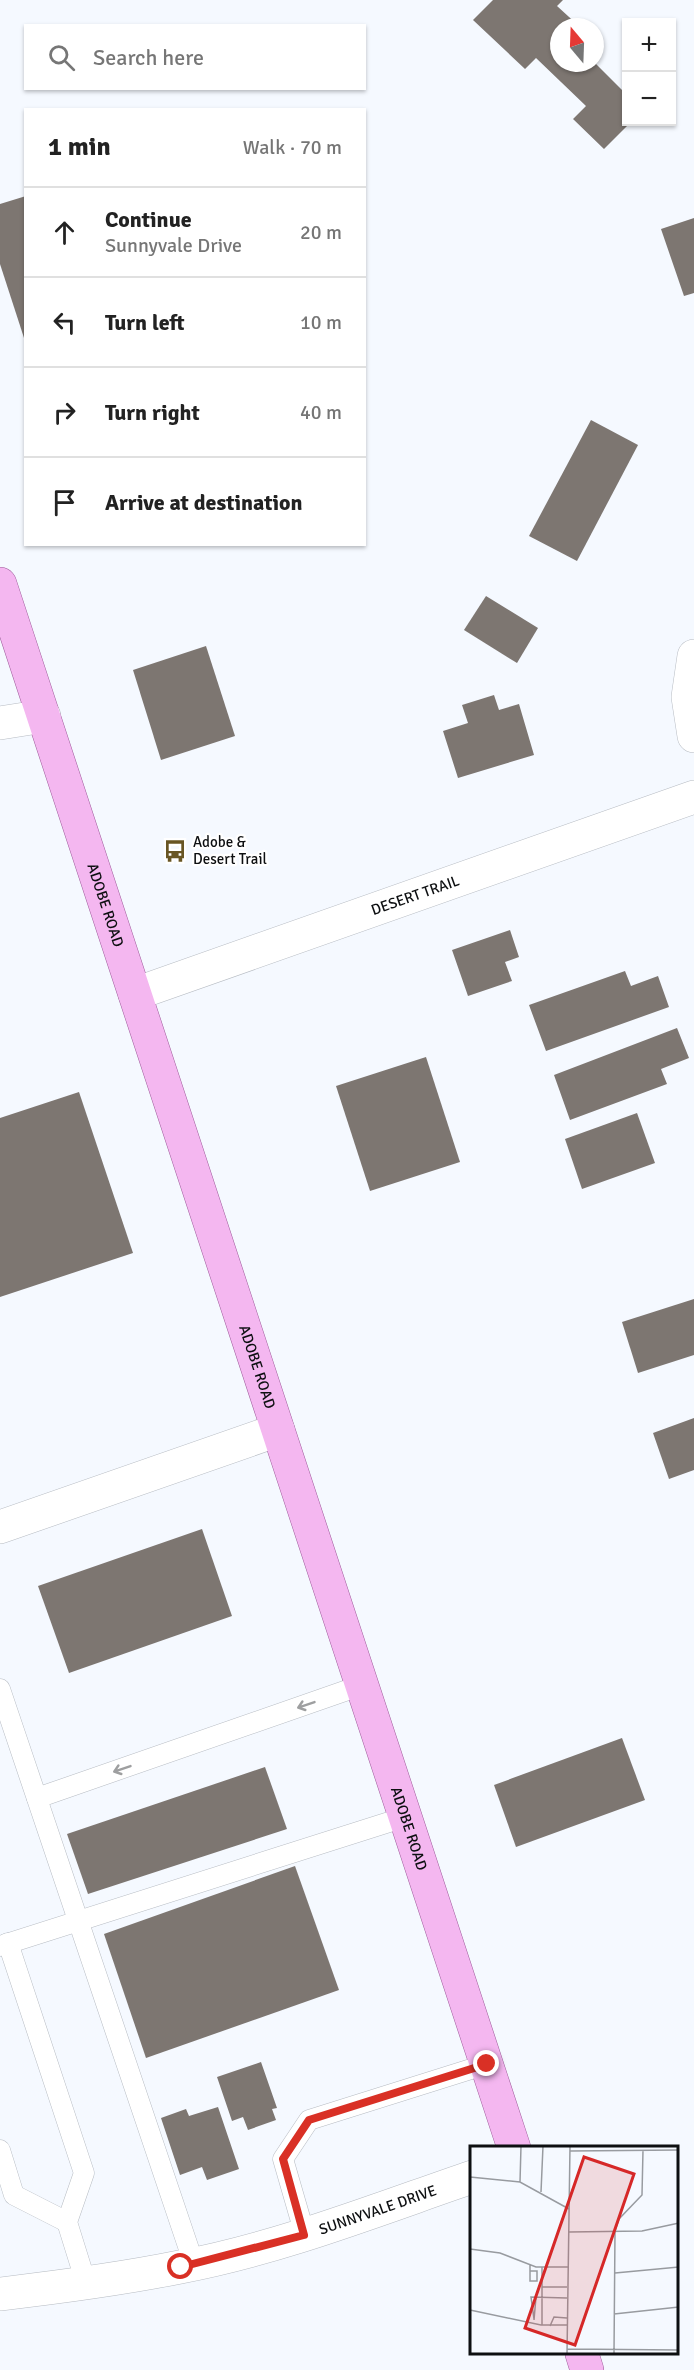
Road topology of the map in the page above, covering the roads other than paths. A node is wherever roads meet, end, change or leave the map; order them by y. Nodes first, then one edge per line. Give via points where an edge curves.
1 (0, 584) edge
2 (694, 656) edge
3 (44, 716) junction
4 (0, 723) edge
5 (694, 736) edge
6 (694, 797) edge
7 (135, 994) junction
8 (278, 1430) junction
9 (0, 1527) edge
10 (362, 1685) junction
11 (0, 1689) edge
12 (37, 1798) junction
13 (405, 1816) junction
14 (78, 1920) junction
15 (4, 1944) edge
16 (487, 2064) junction
17 (513, 2146) edge
18 (0, 2150) edge
19 (470, 2178) edge
20 (67, 2222) junction
21 (304, 2235) junction
22 (194, 2264) junction
23 (86, 2283) junction
24 (0, 2294) edge
25 (582, 2355) edge
26 (587, 2370) edge

1 - 3 main road, ADOBE ROAD
2 - 5 street via 688,697
3 - 4 street
3 - 7 main road, ADOBE ROAD
6 - 7 street, DESERT TRAIL
7 - 8 main road, ADOBE ROAD
8 - 9 street
8 - 10 main road, ADOBE ROAD
10 -> 12 lane
10 - 13 main road, ADOBE ROAD
11 - 12 lane
12 - 14 lane
13 - 14 lane
13 - 16 main road, ADOBE ROAD
14 - 15 lane
14 - 22 lane
15 - 20 lane via 84,2174
16 - 17 main road, ADOBE ROAD
16 - 21 lane via 309,2120 283,2159
18 - 20 lane via 14,2195
19 - 21 street, SUNNYVALE DRIVE
20 - 23 lane
21 - 22 street, SUNNYVALE DRIVE
22 - 23 street, SUNNYVALE DRIVE
23 - 24 street, SUNNYVALE DRIVE
25 - 26 main road

